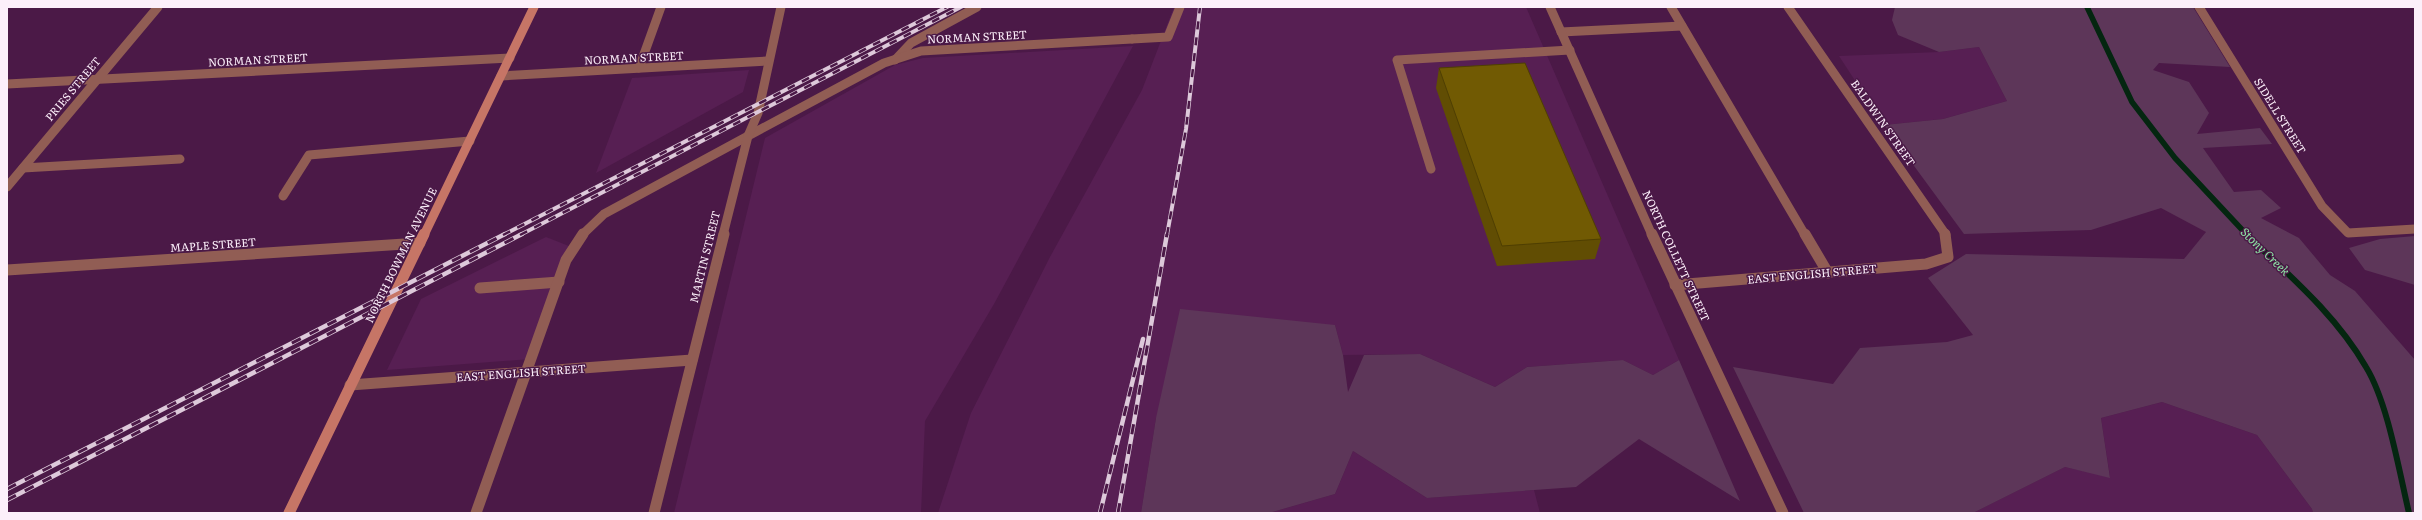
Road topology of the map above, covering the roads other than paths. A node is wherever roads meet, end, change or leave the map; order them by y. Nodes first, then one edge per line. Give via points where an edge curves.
1 (158, 7) edge
2 (534, 7) edge
3 (661, 7) edge
4 (781, 7) edge
5 (977, 7) edge
6 (1180, 7) edge
7 (1550, 7) edge
8 (1671, 7) edge
9 (1788, 7) edge
10 (2199, 7) edge
11 (1682, 26) junction
12 (1561, 32) junction
13 (1570, 50) junction
14 (510, 58) junction
15 (895, 60) junction
16 (768, 61) junction
17 (639, 68) junction
18 (501, 76) junction
19 (97, 79) junction
20 (7, 84) edge
21 (748, 136) junction
22 (470, 141) junction
23 (180, 159) dead end
24 (23, 168) junction
25 (1431, 169) dead end
26 (7, 187) edge
27 (283, 196) dead end
28 (2415, 229) edge
29 (420, 243) junction
30 (1948, 257) joint
31 (7, 270) edge
32 (1828, 273) junction
33 (559, 282) junction
34 (1675, 285) junction
35 (480, 288) dead end
36 (692, 360) junction
37 (524, 372) junction
38 (350, 385) junction
39 (289, 513) edge
40 (476, 513) edge
41 (654, 513) edge
42 (1783, 513) edge

1 - 19 street, PRIES STREET
2 - 14 street, NORTH BOWMAN AVENUE
3 - 17 street
4 - 16 street, MARTIN STREET
5 - 15 street via 911,43
6 - 15 street, NORMAN STREET via 1168,37 921,51
7 - 12 street, NORTH COLLETT STREET
8 - 11 street
9 - 30 street, BALDWIN STREET via 1948,236
10 - 28 street, SIDELL STREET via 2322,206 2348,233
11 - 12 street
11 - 32 street
12 - 13 street, NORTH COLLETT STREET
13 - 25 street via 1397,60
13 - 34 street, NORTH COLLETT STREET
14 - 18 street, NORTH BOWMAN AVENUE
14 - 19 street, NORMAN STREET
15 - 21 street, NORMAN STREET via 884,63
16 - 17 street, NORMAN STREET
16 - 21 street, MARTIN STREET via 758,113
17 - 18 street, NORMAN STREET
18 - 22 street, NORTH BOWMAN AVENUE
19 - 20 street, NORMAN STREET
19 - 24 street, PRIES STREET
21 - 33 street, NORMAN STREET via 604,214 583,234 570,254
21 - 36 street, MARTIN STREET
22 - 27 street via 309,155
22 - 29 street, NORTH BOWMAN AVENUE
23 - 24 street
24 - 26 street, PRIES STREET
29 - 31 street, MAPLE STREET
29 - 38 street, NORTH BOWMAN AVENUE
30 - 32 street, EAST ENGLISH STREET via 1926,264
32 - 34 street, EAST ENGLISH STREET
33 - 35 street
33 - 37 street, NORMAN STREET
34 - 42 street, NORTH COLLETT STREET
36 - 37 street, EAST ENGLISH STREET
36 - 41 street, MARTIN STREET
37 - 38 street, EAST ENGLISH STREET
37 - 40 street, NORMAN STREET
38 - 39 street, NORTH BOWMAN AVENUE

